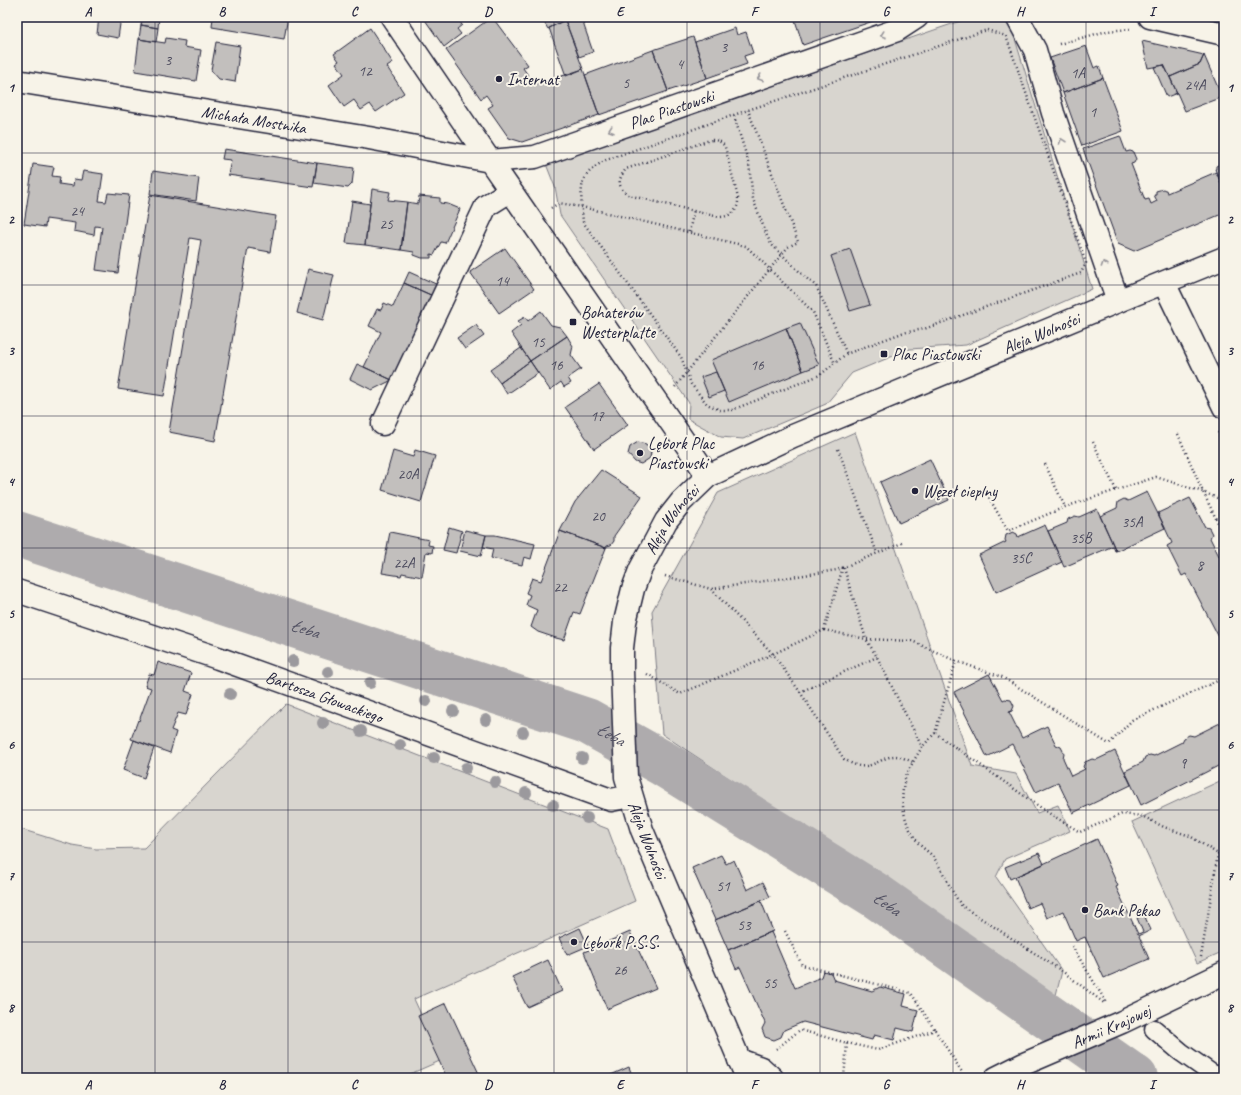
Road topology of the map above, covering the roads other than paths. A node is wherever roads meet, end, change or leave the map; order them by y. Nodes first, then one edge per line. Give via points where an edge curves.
1 (392, 17) edge
2 (918, 17) edge
3 (1017, 17) edge
4 (1150, 17) edge
5 (1224, 34) edge
6 (17, 81) edge
7 (490, 161) junction
8 (510, 191) junction
9 (1224, 258) edge
10 (1164, 283) junction
11 (1118, 301) junction
12 (1224, 407) edge
13 (383, 424) dead end
14 (708, 476) junction
15 (17, 591) edge
16 (629, 787) junction
17 (1224, 972) edge
18 (1154, 1029) dead end
19 (743, 1069) edge
20 (1024, 1070) edge
21 (772, 1078) edge
22 (996, 1078) edge
23 (1218, 1078) edge

1 - 7 street
2 -> 7 street, Plac Piastowski via 897,30 535,158
11 -> 3 street via 1053,113 1035,50
4 - 5 street
6 - 7 street, Michała Mostnika via 369,138
7 - 8 street
8 - 13 street via 486,206
8 - 14 street
9 - 10 street, Aleja Wolności
10 - 11 street, Aleja Wolności
10 - 12 street
11 - 14 street, Aleja Wolności via 793,436
14 - 16 street, Aleja Wolności via 666,521 651,547 633,589 622,648 631,671
15 - 16 street, Bartosza Głowackiego via 218,658 611,800
16 - 19 street, Aleja Wolności via 642,830
17 - 20 street, Armii Krajowej
18 - 23 street
19 - 21 street via 762,1068
20 - 22 street, Armii Krajowej

